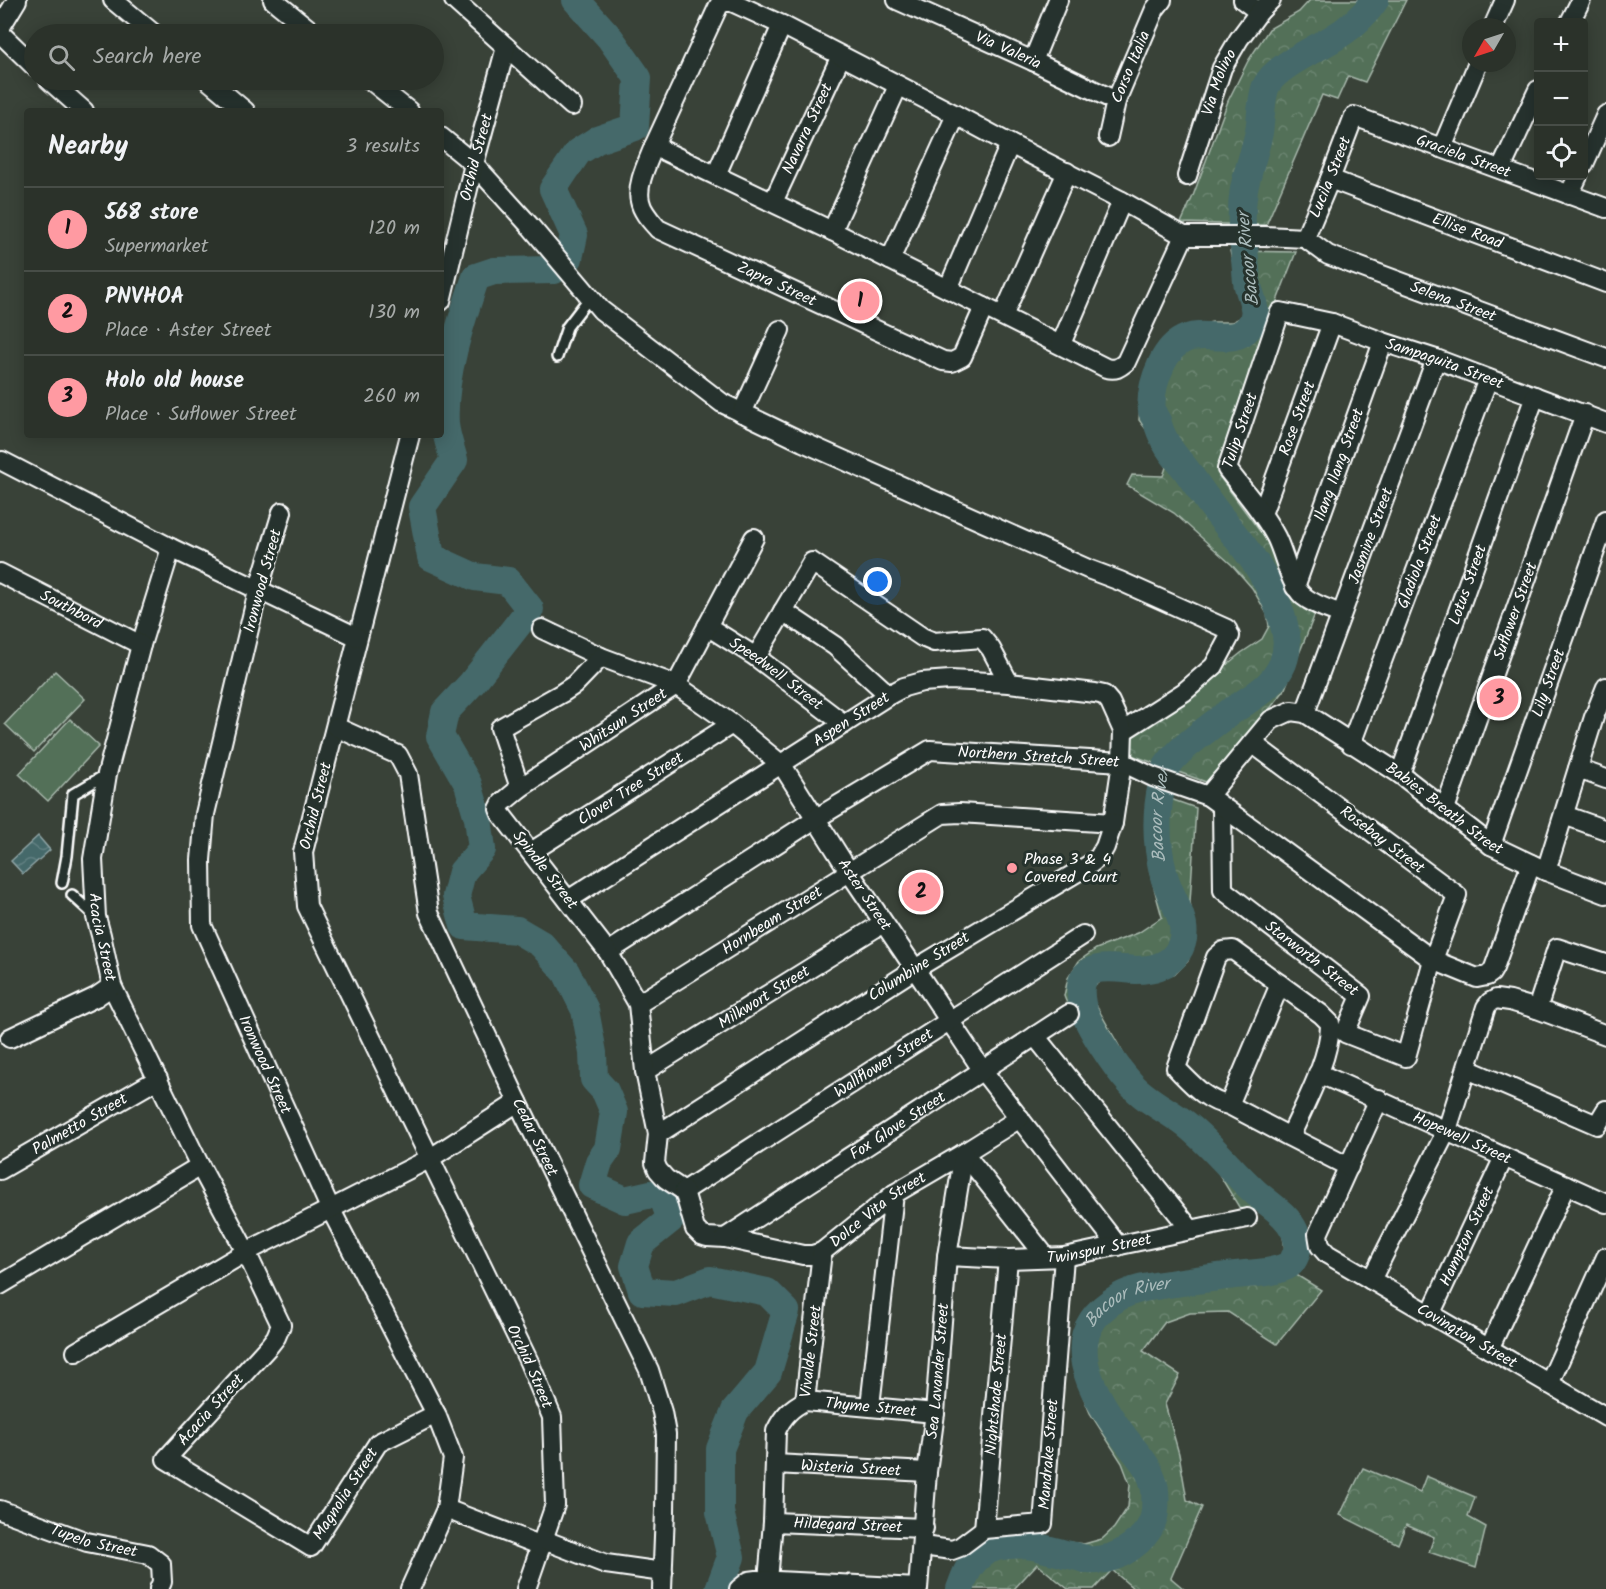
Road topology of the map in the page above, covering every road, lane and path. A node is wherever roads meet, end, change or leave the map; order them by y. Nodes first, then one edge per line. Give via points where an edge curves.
1 (17, 0) edge
2 (113, 0) edge
3 (273, 0) edge
4 (454, 0) edge
5 (897, 0) edge
6 (1058, 0) edge
7 (1162, 0) edge
8 (1243, 0) edge
9 (1505, 0) edge
10 (1581, 0) edge
11 (1265, 6) edge
12 (1498, 18) edge
13 (1572, 18) edge
14 (142, 24) edge
15 (303, 24) edge
16 (782, 25) junction
17 (1, 34) edge
18 (506, 47) junction
19 (24, 56) edge
20 (841, 56) junction
21 (1033, 61) junction
22 (1474, 72) edge
23 (898, 86) junction
24 (60, 90) edge
25 (220, 90) edge
26 (383, 90) edge
27 (1534, 100) edge
28 (1116, 101) junction
29 (572, 106) dead end
30 (81, 108) edge
31 (241, 108) edge
32 (405, 108) edge
33 (956, 115) junction
34 (1606, 115) edge
35 (1354, 116) joint
36 (1108, 137) dead end
37 (444, 139) edge
38 (1010, 144) junction
39 (654, 146) junction
40 (1442, 148) junction
41 (1588, 155) edge
42 (474, 164) junction
43 (1501, 169) junction
44 (1067, 172) junction
45 (716, 175) junction
46 (1187, 176) dead end
47 (1330, 179) junction
48 (1576, 180) edge
49 (1569, 195) junction
50 (1122, 201) junction
51 (772, 202) junction
52 (1606, 208) edge
53 (832, 231) junction
54 (1184, 236) junction
55 (1305, 238) junction
56 (890, 260) junction
57 (444, 275) edge
58 (1606, 282) edge
59 (948, 289) junction
60 (590, 297) junction
61 (984, 307) junction
62 (1280, 312) joint
63 (1003, 316) junction
64 (1332, 323) junction
65 (780, 330) dead end
66 (1383, 342) junction
67 (1061, 344) junction
68 (557, 357) dead end
69 (1606, 358) edge
70 (1436, 359) junction
71 (1488, 379) junction
72 (1535, 396) junction
73 (742, 413) junction
74 (1585, 414) junction
75 (1606, 423) edge
76 (409, 438) edge
77 (2, 461) dead end
78 (282, 512) dead end
79 (1262, 514) junction
80 (1606, 520) edge
81 (754, 538) dead end
82 (171, 548) junction
83 (0, 573) edge
84 (1295, 587) junction
85 (258, 591) junction
86 (783, 611) junction
87 (1341, 614) junction
88 (707, 626) junction
89 (542, 629) dead end
90 (357, 637) junction
91 (141, 645) junction
92 (601, 657) junction
93 (756, 657) junction
94 (1009, 684) junction
95 (676, 685) junction
96 (1606, 687) edge
97 (889, 695) junction
98 (1298, 712) junction
99 (1600, 719) edge
100 (732, 724) junction
101 (844, 724) junction
102 (336, 728) junction
103 (1123, 731) junction
104 (1252, 743) junction
105 (1351, 744) junction
106 (1122, 762) junction
107 (782, 765) junction
108 (1578, 768) junction
109 (107, 774) junction
110 (1400, 774) junction
111 (1606, 779) edge
112 (520, 788) junction
113 (1215, 801) junction
114 (1445, 809) junction
115 (1564, 815) junction
116 (815, 819) junction
117 (1113, 823) junction
118 (1606, 831) edge
119 (1491, 845) junction
120 (531, 852) junction
121 (1538, 867) junction
122 (850, 873) junction
123 (62, 883) dead end
124 (1606, 894) edge
125 (72, 895) dead end
126 (568, 900) junction
127 (96, 917) junction
128 (883, 923) junction
129 (1083, 935) dead end
130 (608, 952) junction
131 (1433, 960) junction
132 (1606, 964) edge
133 (915, 969) junction
134 (1280, 984) junction
135 (112, 986) junction
136 (638, 1004) junction
137 (1537, 1009) junction
138 (1069, 1014) dead end
139 (950, 1022) junction
140 (1606, 1035) edge
141 (1035, 1036) junction
142 (9, 1038) dead end
143 (1467, 1069) junction
144 (645, 1071) junction
145 (983, 1071) junction
146 (1318, 1073) junction
147 (158, 1080) junction
148 (1379, 1099) junction
149 (518, 1102) junction
150 (1229, 1105) junction
151 (1606, 1110) edge
152 (1020, 1118) junction
153 (1447, 1130) junction
154 (658, 1134) junction
155 (1290, 1137) junction
156 (964, 1153) junction
157 (1504, 1156) junction
158 (429, 1159) junction
159 (200, 1166) junction
160 (1349, 1167) junction
161 (0, 1170) edge
162 (1566, 1185) junction
163 (684, 1191) junction
164 (894, 1194) junction
165 (1606, 1203) edge
166 (330, 1208) junction
167 (1247, 1218) dead end
168 (1191, 1230) junction
169 (725, 1238) junction
170 (1118, 1246) junction
171 (246, 1252) junction
172 (822, 1252) junction
173 (947, 1256) junction
174 (1055, 1257) junction
175 (1606, 1257) edge
176 (1008, 1259) junction
177 (1371, 1281) junction
178 (0, 1285) edge
179 (1430, 1315) junction
180 (1489, 1349) junction
181 (76, 1352) dead end
182 (1549, 1384) junction
183 (805, 1401) junction
184 (870, 1406) junction
185 (935, 1413) junction
186 (436, 1414) junction
187 (1606, 1417) edge
188 (166, 1460) joint
189 (775, 1464) junction
190 (927, 1472) junction
191 (446, 1509) junction
192 (0, 1510) edge
193 (772, 1522) junction
194 (984, 1530) junction
195 (923, 1537) junction
196 (543, 1543) junction
197 (662, 1580) edge
198 (768, 1581) junction
199 (159, 1589) edge
200 (410, 1589) edge
201 (526, 1589) edge
202 (739, 1589) edge
203 (918, 1589) edge

1 - 17 street via 0,28
2 - 14 street
3 - 15 street
4 - 18 street
5 - 21 street, Via Valeria
6 - 21 street
7 - 28 street, Corso Italia
8 - 11 street
9 - 12 street
10 - 13 street
11 - 46 street, Via Molino via 1222,68
16 - 20 street
16 - 39 street via 732,2 720,5
16 - 45 street
17 - 19 street
18 - 29 street
18 - 42 street, Orchid Street
20 - 23 street
20 - 51 street, Navarra Street
21 - 28 street, Via Valeria
22 - 40 street
23 - 33 street
23 - 53 street
24 - 30 street
25 - 31 street
26 - 32 street
27 - 43 street
28 - 36 street, Corso Italia
33 - 38 street
33 - 56 street
34 - 41 street
35 - 40 street, Graciela Street
35 - 47 street, Lucila Street
37 - 42 street
38 - 44 street
38 - 59 street
39 - 45 street
39 - 61 street, Zapra Street via 639,187 640,202 658,229 943,361 962,357
40 - 43 street, Graciela Street
42 - 57 street, Orchid Street
42 - 60 street
43 - 49 street, Graciela Street
44 - 50 street
44 - 63 street
45 - 51 street
47 - 55 street, Lucila Street
47 - 58 street, Ellise Road
48 - 49 street
49 - 52 street, Graciela Street
50 - 54 street
50 - 67 street
51 - 53 street
53 - 56 street
54 - 55 street
54 - 67 street via 1120,368 1106,368
55 - 69 street, Selena Street via 1328,255
56 - 59 street
59 - 61 street
60 - 68 lane via 567,327
60 - 73 street via 600,310 722,403
61 - 63 street
62 - 64 street, Sampaguita Street
62 - 79 street, Tulip Street via 1227,469
63 - 67 street
64 - 66 street, Sampaguita Street
64 - 79 street, Rose Street
65 - 73 street
66 - 70 street, Sampaguita Street
66 - 84 street, Ilang Ilang Street
70 - 71 street, Sampaguita Street
70 - 87 street, Jasmine Street
71 - 72 street, Sampaguita Street
71 - 105 street, Gladiola Street
72 - 74 street, Sampaguita Street
72 - 110 street, Lotus Street
73 - 103 street via 1227,629 1230,636 1214,666 1185,692
74 - 75 street, Sampaguita Street
74 - 114 street, Suflower Street
76 - 90 street, Orchid Street
77 - 82 street
78 - 85 street, Ironwood Street
79 - 84 street, Tulip Street
80 - 119 street, Lily Street
81 - 88 street, Whitsun Street
82 - 85 street
82 - 91 street, Acacia Street
83 - 91 street, Southbord
84 - 87 street via 1310,601
85 - 90 street
85 - 166 street, Ironwood Street via 205,814 202,925
86 - 93 street
86 - 94 street via 812,562 922,637 934,642 982,639
86 - 97 street via 835,646
87 - 98 street, Jasmine Street
88 - 93 street, Speedwell Street
88 - 95 street, Whitsun Street
89 - 92 street, Aster Street
90 - 102 street, Orchid Street
91 - 109 street, Acacia Street
92 - 95 street, Aster Street
92 - 112 street via 574,685 500,728
93 - 101 street, Speedwell Street
94 - 97 street, Aspen Street via 922,682
94 - 103 street, Aspen Street via 1104,695
95 - 100 street, Aster Street
95 - 112 street, Whitsun Street
96 - 99 street
97 - 101 street, Aspen Street
98 - 104 street via 1271,720
98 - 105 street, Babies Breath Street
99 - 108 street
100 - 107 street, Aster Street
100 - 120 street, Clover Tree Street
101 - 107 street, Aspen Street
102 - 149 street, Cedar Street via 398,755 408,774 429,913
102 - 158 street, Orchid Street via 303,852 307,906
103 - 106 street, Aspen Street
104 - 113 street
104 - 131 street, Rosebay Street via 1456,895
105 - 110 street, Babies Breath Street
106 - 113 street, Northern Stretch Street
106 - 116 street, Northern Stretch Street via 930,750
106 - 117 street, Columbine Street
107 - 116 street, Aster Street
107 - 126 street, Aspen Street
108 - 111 street
108 - 115 street
109 - 123 lane via 73,794
109 - 127 street, Acacia Street via 93,859
110 - 114 street, Babies Breath Street
112 - 120 street, Spindle Street via 500,809
113 - 131 street, Northern Stretch Street
113 - 131 street, Starworth Street via 1222,890 1361,996 1345,1033 1406,1057
114 - 119 street, Babies Breath Street
115 - 118 street
115 - 121 street
116 - 122 street, Aster Street
116 - 130 street, Northern Stretch Street
117 - 122 street, Hornbeam Street via 942,814
117 - 133 street, Columbine Street via 1105,848 1089,865
119 - 121 street, Babies Breath Street
120 - 126 street, Spindle Street
121 - 124 street, Babies Breath Street
121 - 131 street, Northern Stretch Street via 1491,974 1477,978
122 - 128 street, Aster Street
122 - 136 street, Hornbeam Street
125 - 127 lane
126 - 130 street, Spindle Street
127 - 135 street, Acacia Street
128 - 133 street, Aster Street
128 - 144 street, Milkwort Street
129 - 139 street, Wallflower Street
130 - 136 street, Spindle Street
132 - 137 street via 1557,948
133 - 139 street, Aster Street
133 - 154 street, Columbine Street
134 - 146 street via 1330,1023 1331,1035
134 - 150 street
134 - 150 street via 1233,950 1216,957 1176,1068 1199,1091 1219,1104
135 - 142 street
135 - 147 street, Acacia Street
136 - 144 street, Spindle Street
137 - 140 street
137 - 143 street via 1503,1000 1491,1002 1486,1007
138 - 141 street, Fox Glove Street
139 - 145 street, Aster Street
139 - 163 street, Wallflower Street
141 - 145 street, Fox Glove Street
141 - 168 street
143 - 151 street via 1597,1125
143 - 153 street
144 - 154 street, Spindle Street
145 - 152 street, Aster Street
145 - 169 street, Fox Glove Street
146 - 148 street, Hopewell Street
146 - 155 street
147 - 159 street, Acacia Street
147 - 161 street, Palmetto Street
148 - 153 street, Hopewell Street
148 - 160 street
149 - 158 street
149 - 197 street, Cedar Street via 649,1370 662,1412 666,1434
150 - 155 street
152 - 156 street, Dolce Vita Street
152 - 170 street, Aster Street
153 - 157 street, Hopewell Street
153 - 177 street
154 - 163 street, Spindle Street via 658,1170
155 - 160 street
156 - 164 street, Dolce Vita Street
156 - 173 street, Sea Lavander Street
156 - 174 street
157 - 162 street, Hopewell Street
157 - 179 street, Hampton Street
158 - 166 street
158 - 196 street, Orchid Street via 552,1417 555,1505
159 - 171 street, Acacia Street
159 - 178 street
160 - 177 street, Covington Street via 1318,1234 1320,1246
162 - 165 street, Hopewell Street
162 - 180 street
163 - 169 street, Dolce Vita Street via 695,1229 707,1238
164 - 172 street, Dolce Vita Street
164 - 184 street
166 - 171 street
166 - 186 street, Ironwood Street
167 - 168 street, Twinspur Street
168 - 170 street, Twinspur Street
169 - 172 street, Dolce Vita Street via 802,1255
170 - 174 street, Twinspur Street
171 - 181 street
171 - 188 street, Acacia Street via 281,1325 269,1346
172 - 183 street, Vivalde Street
173 - 176 street, Twinspur Street
173 - 185 street, Sea Lavander Street
174 - 176 street, Twinspur Street
174 - 194 street, Mandrake Street via 1043,1524
175 - 182 street
176 - 194 street, Nightshade Street
177 - 179 street, Covington Street
179 - 180 street, Covington Street
180 - 182 street, Covington Street
182 - 187 street, Covington Street
183 - 184 street, Thyme Street
183 - 189 street, Vivalde Street via 781,1420 776,1431
184 - 185 street, Thyme Street
185 - 190 street, Sea Lavander Street
186 - 188 street, Magnolia Street via 378,1443 311,1547
186 - 191 street, Ironwood Street via 453,1458
189 - 190 street, Wisteria Street
189 - 193 street, Vivalde Street
190 - 195 street, Sea Lavander Street
191 - 196 street
191 - 200 street, Ironwood Street
192 - 199 street, Tupelo Street via 87,1542 148,1554 161,1564
193 - 195 street, Hildegard Street
193 - 198 street, Vivalde Street
194 - 195 street, Mandrake Street via 956,1549
195 - 203 street, Sea Lavander Street
196 - 197 street
196 - 201 street, Orchid Street
198 - 202 street via 749,1581
198 - 203 street

